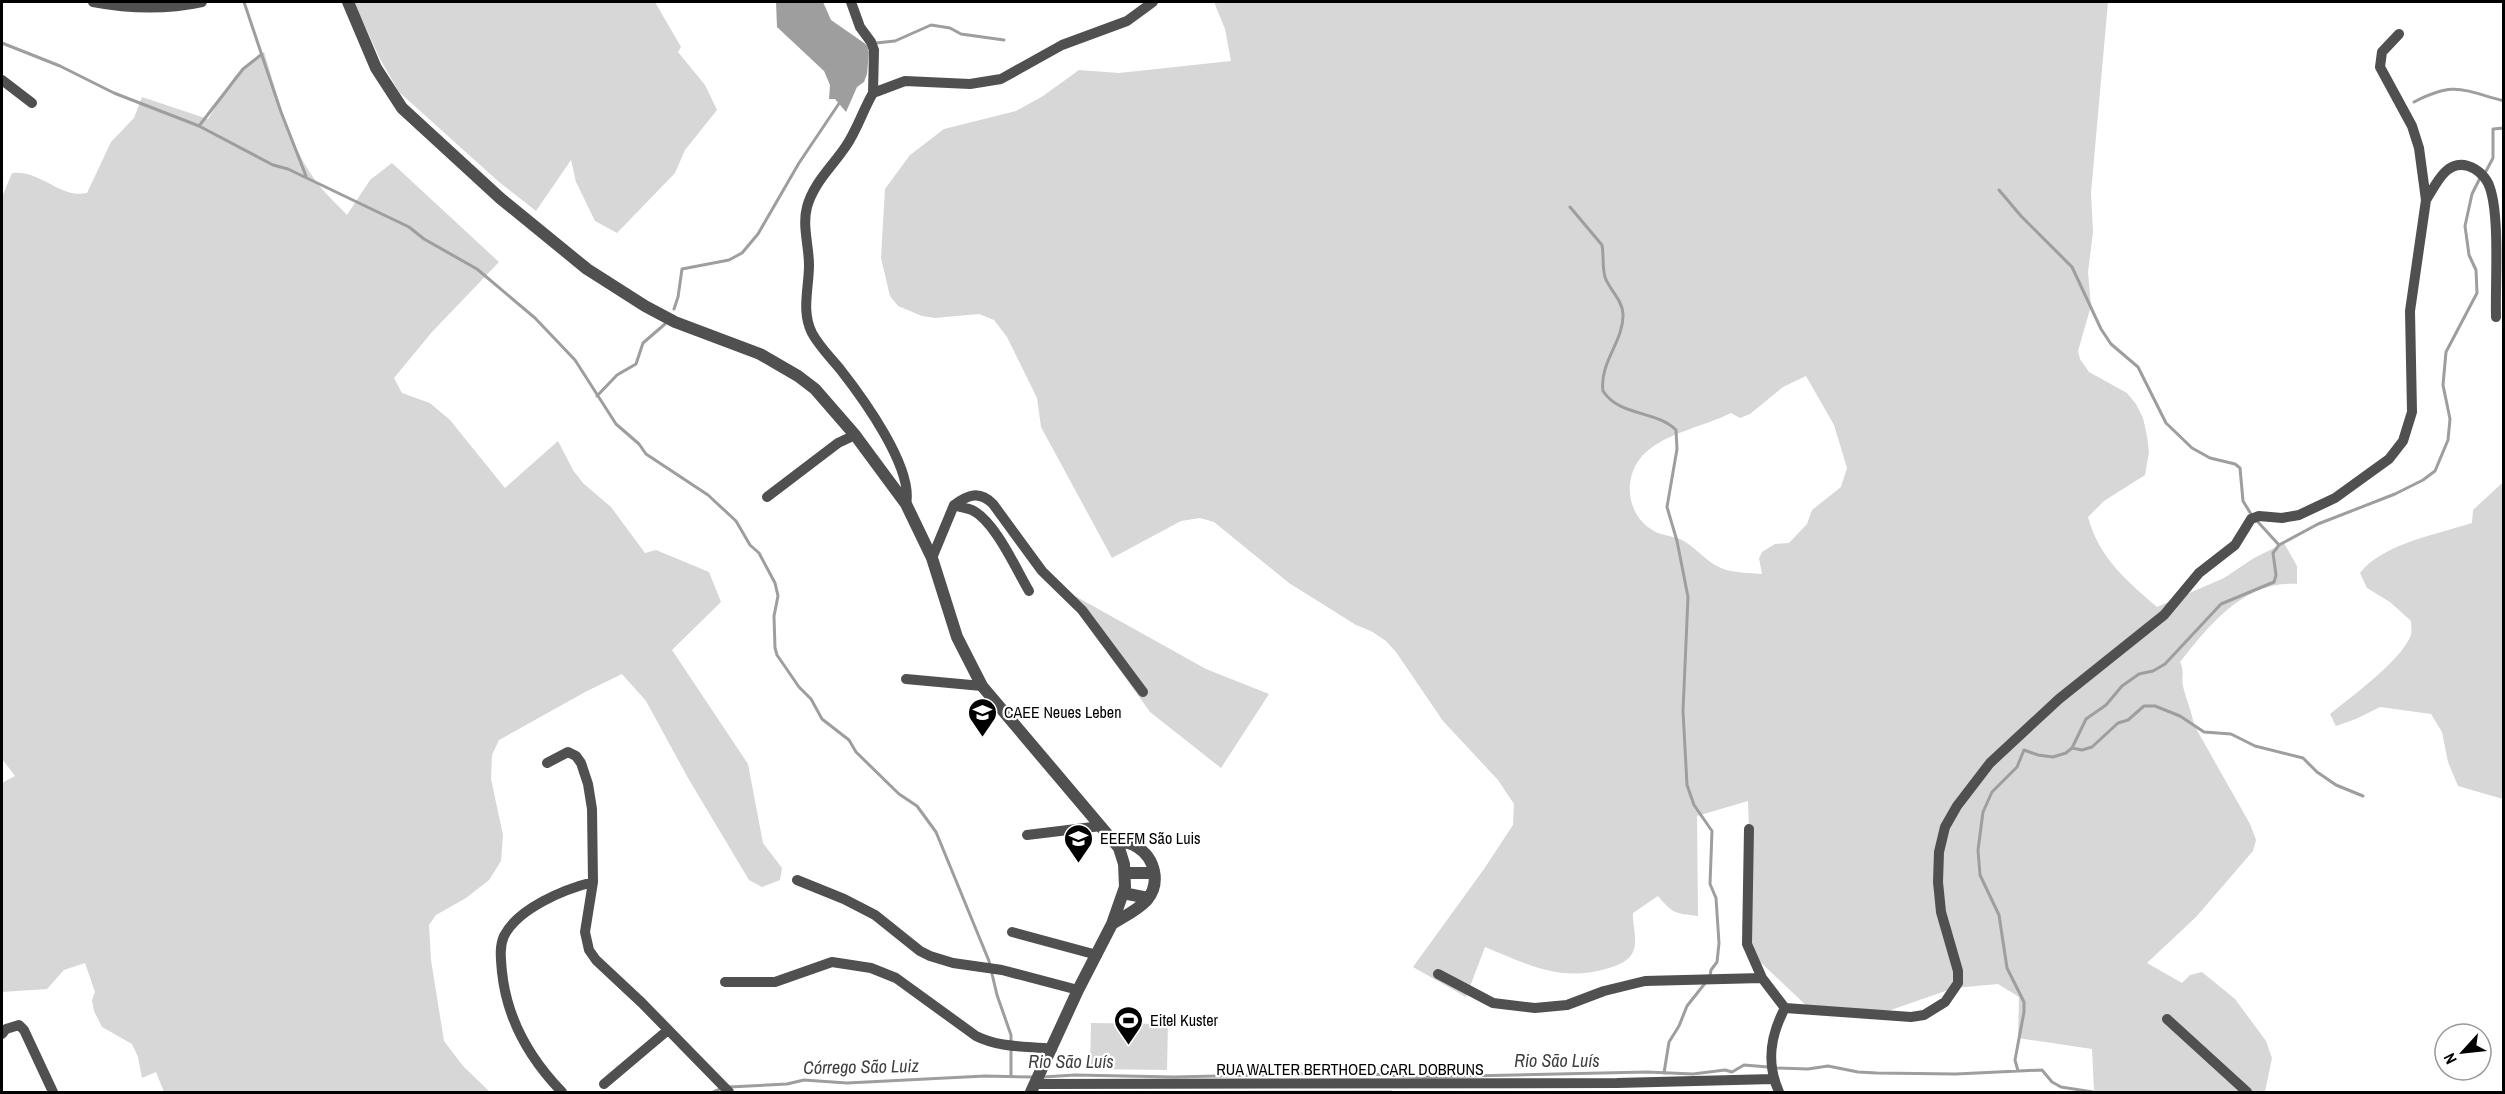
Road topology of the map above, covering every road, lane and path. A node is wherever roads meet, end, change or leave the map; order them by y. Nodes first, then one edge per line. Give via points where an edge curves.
1 (93, 2) edge
2 (202, 2) edge
3 (348, 2) edge
4 (851, 2) edge
5 (1153, 2) edge
6 (2399, 34) dead end
7 (2, 80) edge
8 (873, 93) junction
9 (32, 103) dead end
10 (2427, 200) junction
11 (2496, 317) dead end
12 (855, 435) junction
13 (767, 497) dead end
14 (906, 504) junction
15 (954, 505) junction
16 (932, 558) junction
17 (1029, 591) dead end
18 (906, 679) dead end
19 (982, 686) junction
20 (1143, 692) dead end
21 (547, 763) dead end
22 (1101, 826) junction
23 (1749, 829) dead end
24 (1027, 835) dead end
25 (1109, 838) junction
26 (1125, 873) junction
27 (1154, 873) junction
28 (797, 880) dead end
29 (592, 882) junction
30 (1123, 893) junction
31 (1148, 898) junction
32 (1112, 924) junction
33 (1012, 932) dead end
34 (1097, 955) junction
35 (1438, 975) dead end
36 (1762, 978) junction
37 (725, 982) dead end
38 (1078, 990) junction
39 (1785, 1008) junction
40 (2167, 1019) dead end
41 (668, 1030) junction
42 (2, 1034) edge
43 (1050, 1055) junction
44 (1773, 1073) junction
45 (604, 1084) dead end
46 (1034, 1086) edge
47 (1617, 1088) edge
48 (52, 1092) edge
49 (562, 1092) edge
50 (729, 1092) edge
51 (1779, 1092) edge
52 (2247, 1092) edge

1 - 2 street via 154,8
3 - 12 street via 376,68 402,108 484,184 587,269 645,306 675,322 760,354 798,376
4 - 8 street via 855,18 874,50
5 - 8 street via 1127,21 1062,45 1001,79 970,84 905,81
6 - 10 street via 2382,52 2380,67 2412,126
7 - 9 street
8 - 14 street via 847,145 814,187 807,209 807,313 815,338 853,386 889,443 906,481
10 - 11 street via 2447,170 2462,164 2473,167 2490,186 2495,226
10 - 39 street via 2410,312 2412,412 2403,441 2389,459 2335,498 2299,515 2251,519 2235,545 2199,573 2164,615 2059,699 1990,763 1957,806 1945,827 1939,852 1941,912 1958,971 1958,984 1945,1002 1924,1015 1911,1017
12 - 13 street via 838,443
12 - 14 street
14 - 16 street
15 - 16 street
15 - 17 street via 971,510 986,522
15 - 20 street via 978,494 985,496 1042,571 1082,610
16 - 19 street via 957,637
18 - 19 street
19 - 22 street
21 - 29 street via 567,752 576,756 584,771 592,809
22 - 24 street
22 - 25 street
23 - 36 street via 1747,944
25 - 26 street via 1119,848
25 - 27 street via 1136,846 1153,865
26 - 27 street
26 - 30 street
27 - 31 street
28 - 38 street via 875,915 930,956
29 - 41 street via 585,932 589,950
29 - 49 street via 537,905 509,928 501,945 510,1014 541,1071
30 - 31 street
30 - 32 street
31 - 32 street
32 - 34 street
33 - 34 street
34 - 38 street
35 - 36 street via 1492,1003 1535,1008 1567,1005 1645,981
36 - 39 street
37 - 43 street via 775,982 832,962 871,968 896,978 988,1042 1024,1046
38 - 43 street
39 - 44 street via 1772,1039
40 - 52 street
41 - 45 street
41 - 50 street
42 - 48 street via 14,1025 24,1030
43 - 46 street
44 - 47 street, RUA WALTER BERTHOED CARL DOBRUNS
44 - 51 street
46 - 47 street, RUA WALTER BERTHOED CARL DOBRUNS

